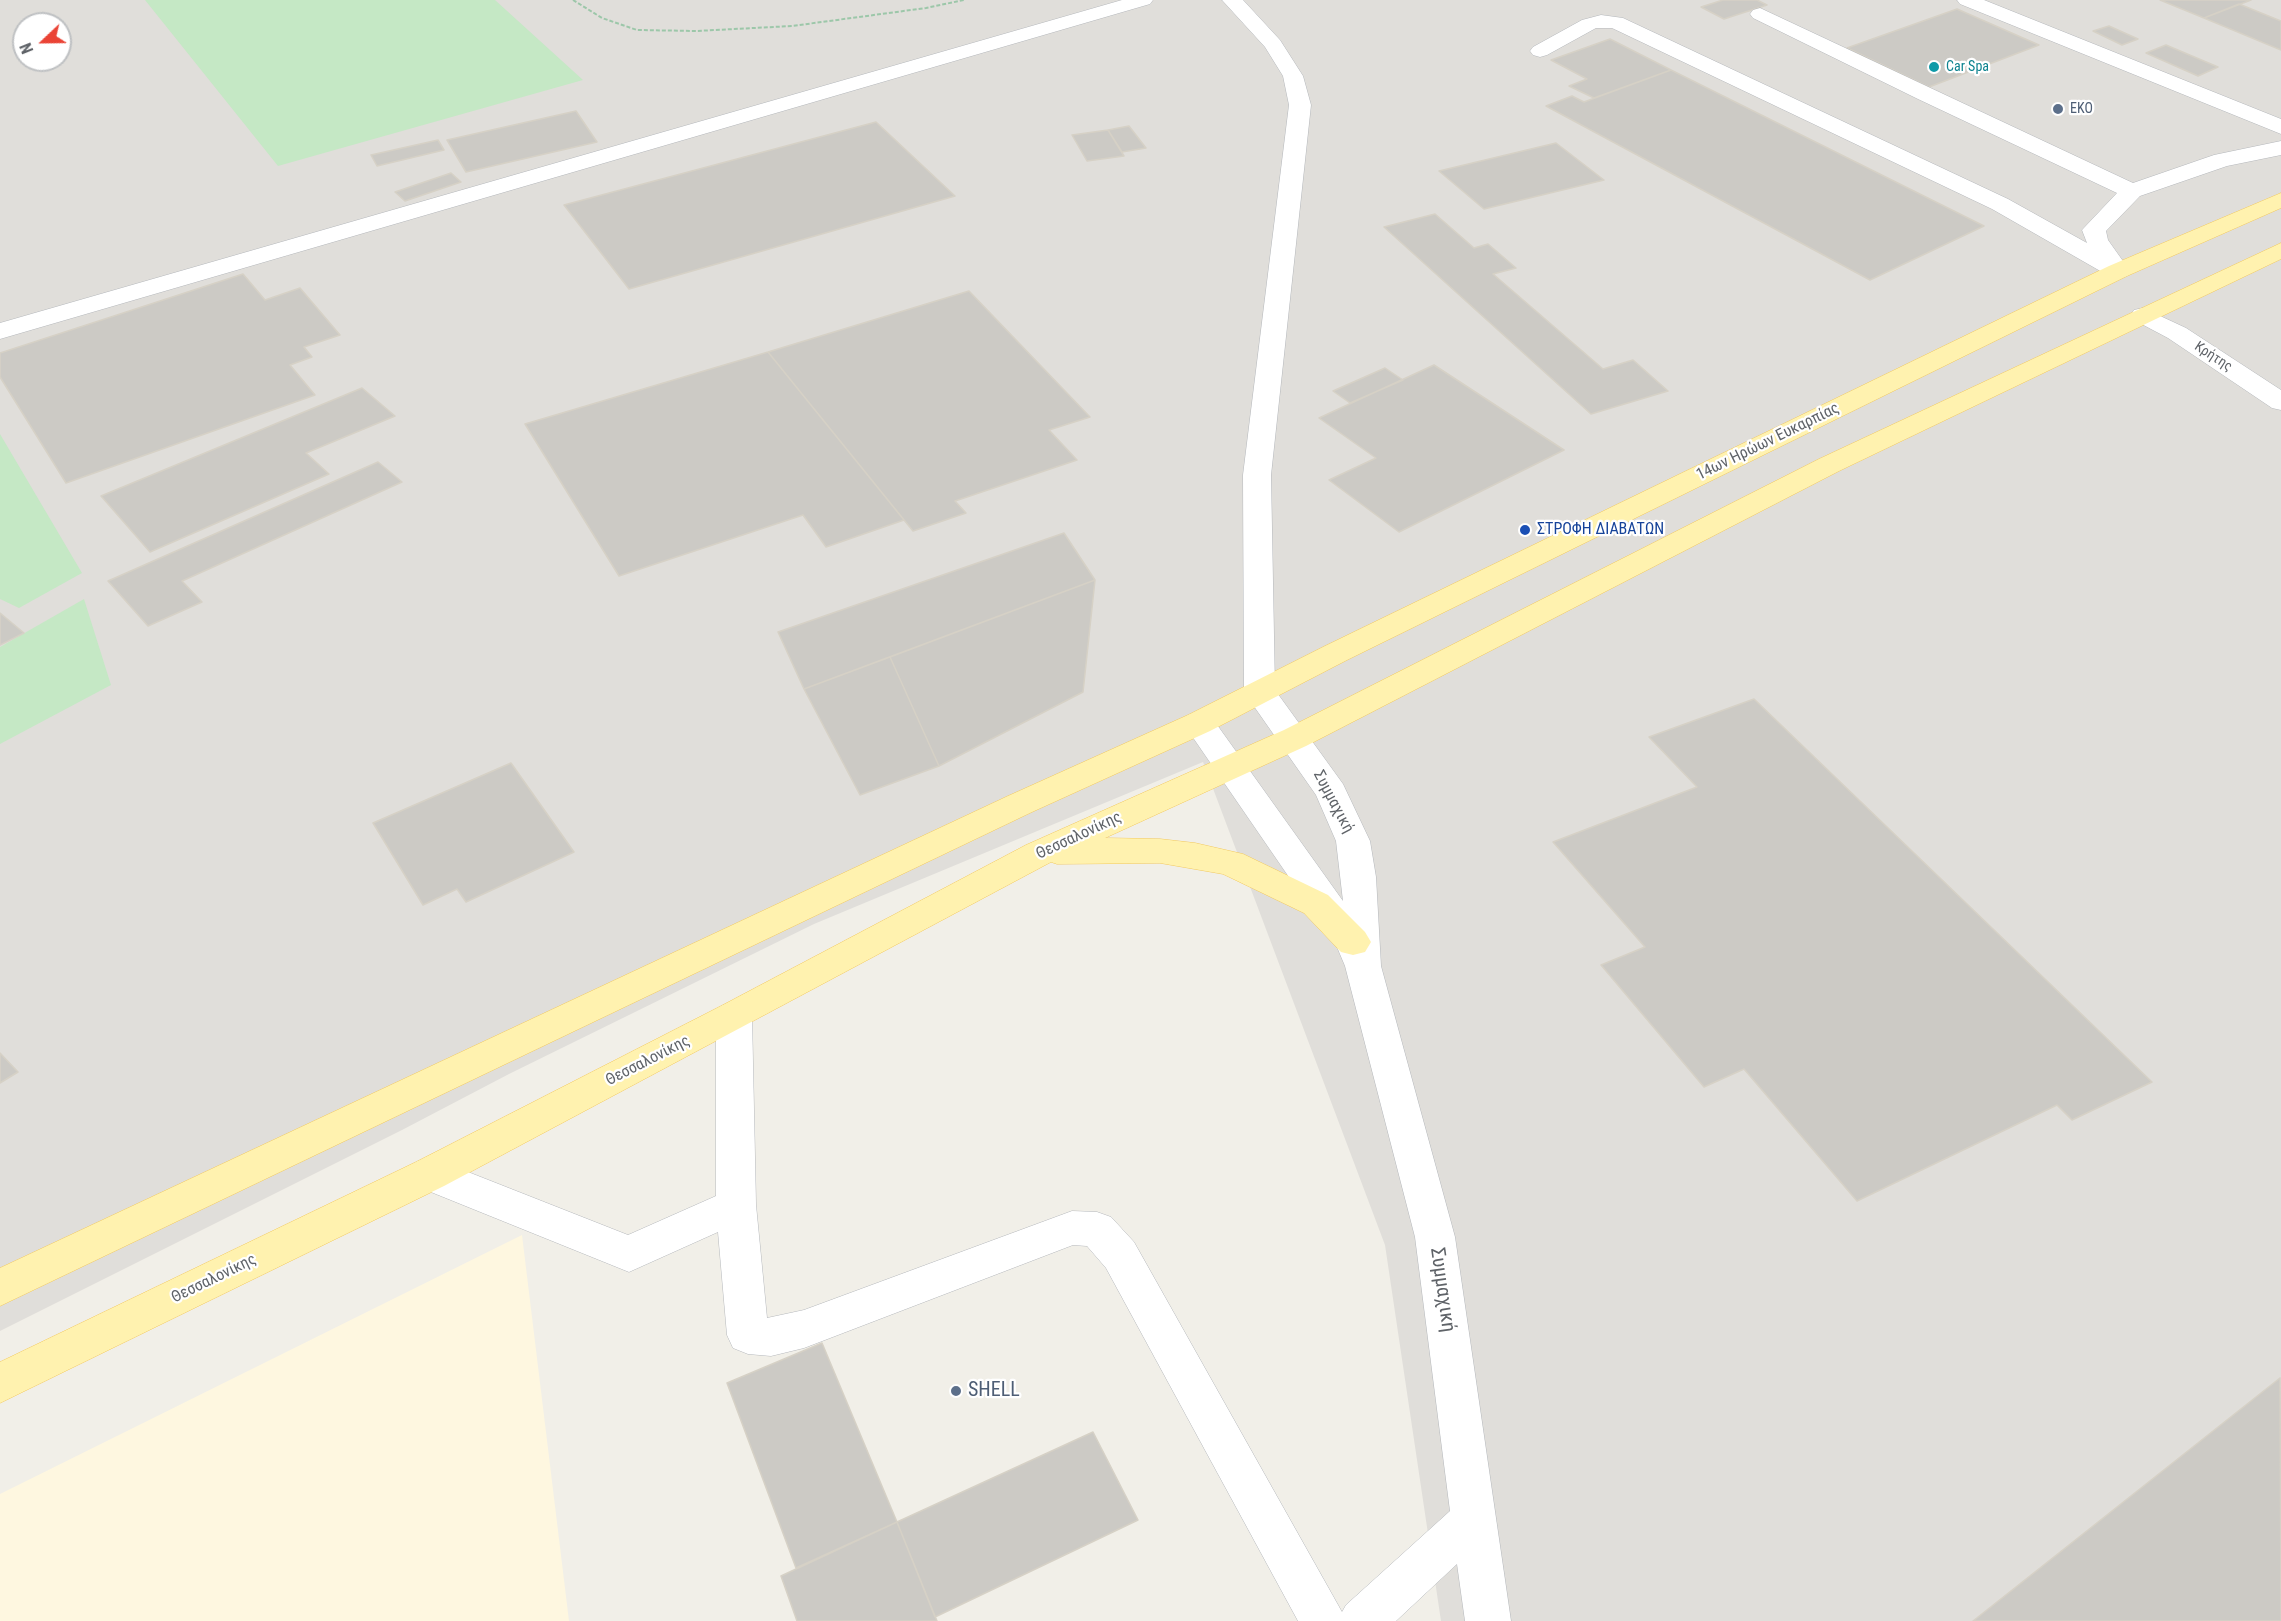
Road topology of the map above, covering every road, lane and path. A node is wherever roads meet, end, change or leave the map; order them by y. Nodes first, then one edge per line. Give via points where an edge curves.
1 (573, 0) edge
2 (964, 0) edge
3 (1143, 0) edge
4 (1232, 0) edge
5 (1967, 0) edge
6 (1760, 14) dead end
7 (1540, 51) dead end
8 (2281, 127) edge
9 (2281, 148) edge
10 (2132, 191) junction
11 (2281, 200) edge
12 (2281, 250) edge
13 (2118, 271) junction
14 (2143, 315) junction
15 (0, 331) edge
16 (2281, 402) edge
17 (1260, 692) junction
18 (1198, 723) junction
19 (1295, 738) junction
20 (1231, 767) junction
21 (1038, 854) junction
22 (1358, 954) junction
23 (734, 1016) junction
24 (430, 1174) junction
25 (736, 1205) junction
26 (0, 1288) edge
27 (0, 1383) edge
28 (1473, 1520) junction
29 (1323, 1621) edge
30 (1362, 1621) edge
31 (1488, 1621) edge

1 - 2 path via 602,18 637,30 696,31 792,26
3 - 15 street
4 - 17 street via 1274,44 1293,76 1300,105 1257,475
5 - 8 street
6 - 10 street
7 - 13 street via 1589,24 1616,22 2000,204
9 - 10 street via 2222,160
10 - 13 street via 2094,230 2096,240
11 - 13 main road, 14ων Ηρώων Ευκαρπίας
12 - 14 main road
13 - 17 main road, 14ων Ηρώων Ευκαρπίας
14 - 16 street, Κρήτης
14 - 19 main road via 1829,465
17 - 18 main road
17 - 19 street, Συμμαχική
18 - 20 street, Συμμαχική
18 - 26 main road
19 - 20 main road, Θεσσαλονίκης
19 - 22 street, Συμμαχική via 1331,792 1353,840 1359,876
20 - 21 main road, Θεσσαλονίκης
20 - 22 street, Συμμαχική
21 - 22 main road via 1160,850 1230,863 1316,904
21 - 23 main road, Θεσσαλονίκης
22 - 28 street, Συμμαχική via 1435,1237
23 - 24 main road, Θεσσαλονίκης
23 - 25 street
24 - 25 street via 629,1254
24 - 27 main road, Θεσσαλονίκης
25 - 29 street via 748,1335 771,1337 804,1329 1072,1228 1097,1229 1120,1255
28 - 30 street
28 - 31 street, Συμμαχική

